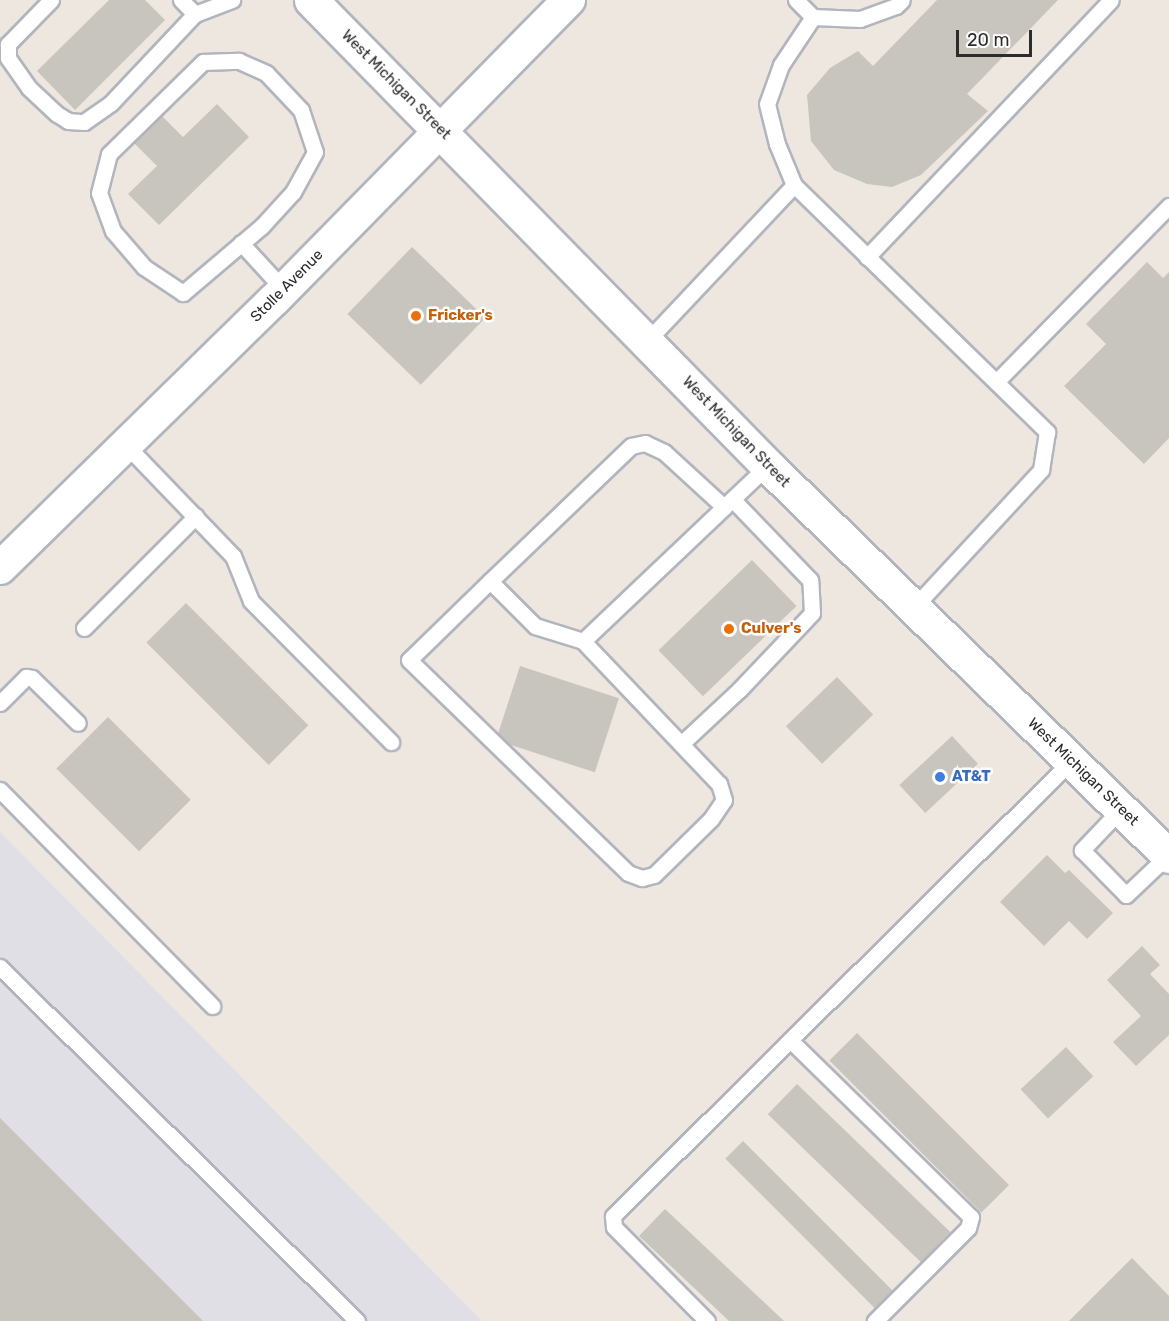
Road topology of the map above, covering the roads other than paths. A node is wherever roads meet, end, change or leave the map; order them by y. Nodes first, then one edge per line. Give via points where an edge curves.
1 (51, 0) edge
2 (181, 0) edge
3 (232, 0) edge
4 (311, 0) edge
5 (569, 0) edge
6 (796, 0) edge
7 (902, 0) edge
8 (1111, 0) edge
9 (195, 14) junction
10 (813, 17) junction
11 (440, 129) junction
12 (794, 185) junction
13 (1169, 206) edge
14 (241, 243) junction
15 (867, 257) junction
16 (284, 290) junction
17 (647, 341) junction
18 (996, 382) junction
19 (126, 445) junction
20 (767, 466) junction
21 (728, 503) junction
22 (196, 516) junction
23 (0, 568) edge
24 (490, 580) junction
25 (914, 607) junction
26 (84, 628) dead end
27 (583, 641) junction
28 (0, 703) edge
29 (78, 723) dead end
30 (391, 742) dead end
31 (681, 744) junction
32 (1072, 760) junction
33 (0, 790) edge
34 (1121, 809) junction
35 (1168, 855) edge
36 (0, 966) edge
37 (212, 1006) dead end
38 (790, 1040) junction
39 (357, 1321) edge
40 (707, 1321) edge
41 (875, 1321) edge

1 - 9 lane via 8,44 8,58 29,88 68,121 84,122 111,104
2 - 9 lane
3 - 9 lane
4 - 11 main road, West Michigan Street
5 - 11 street, Stolle Avenue
6 - 10 lane
7 - 10 lane via 860,19
8 - 15 lane
10 - 12 lane via 781,65 767,104 777,144
11 - 16 street, Stolle Avenue
11 - 17 main road, West Michigan Street
12 - 15 lane
12 - 17 lane
13 - 18 lane
14 - 14 lane via 293,192 315,152 301,110 266,73 239,61 203,62 109,154 99,193 112,231 144,267 183,292
14 - 16 lane
15 - 18 lane
16 - 19 street, Stolle Avenue
17 - 20 main road, West Michigan Street
18 - 25 lane via 1047,432 1041,470
19 - 22 lane
19 - 23 street, Stolle Avenue
20 - 21 lane
20 - 25 main road, West Michigan Street
21 - 24 lane via 664,452 645,444 631,446
21 - 27 lane
21 - 31 lane via 810,580 812,613
22 - 26 lane
22 - 30 lane via 233,556 251,601
24 - 27 lane via 535,626
24 - 31 lane via 409,660 628,873 642,878 654,875 711,819 724,800 719,784
25 - 32 main road, West Michigan Street
27 - 31 lane
28 - 29 lane via 26,677 33,678
32 - 34 main road, West Michigan Street
32 - 38 lane
33 - 37 lane
34 - 35 main road, West Michigan Street
34 - 35 lane via 1082,850 1126,895
36 - 39 lane
38 - 40 lane via 613,1216 614,1227
38 - 41 lane via 971,1217 969,1228

